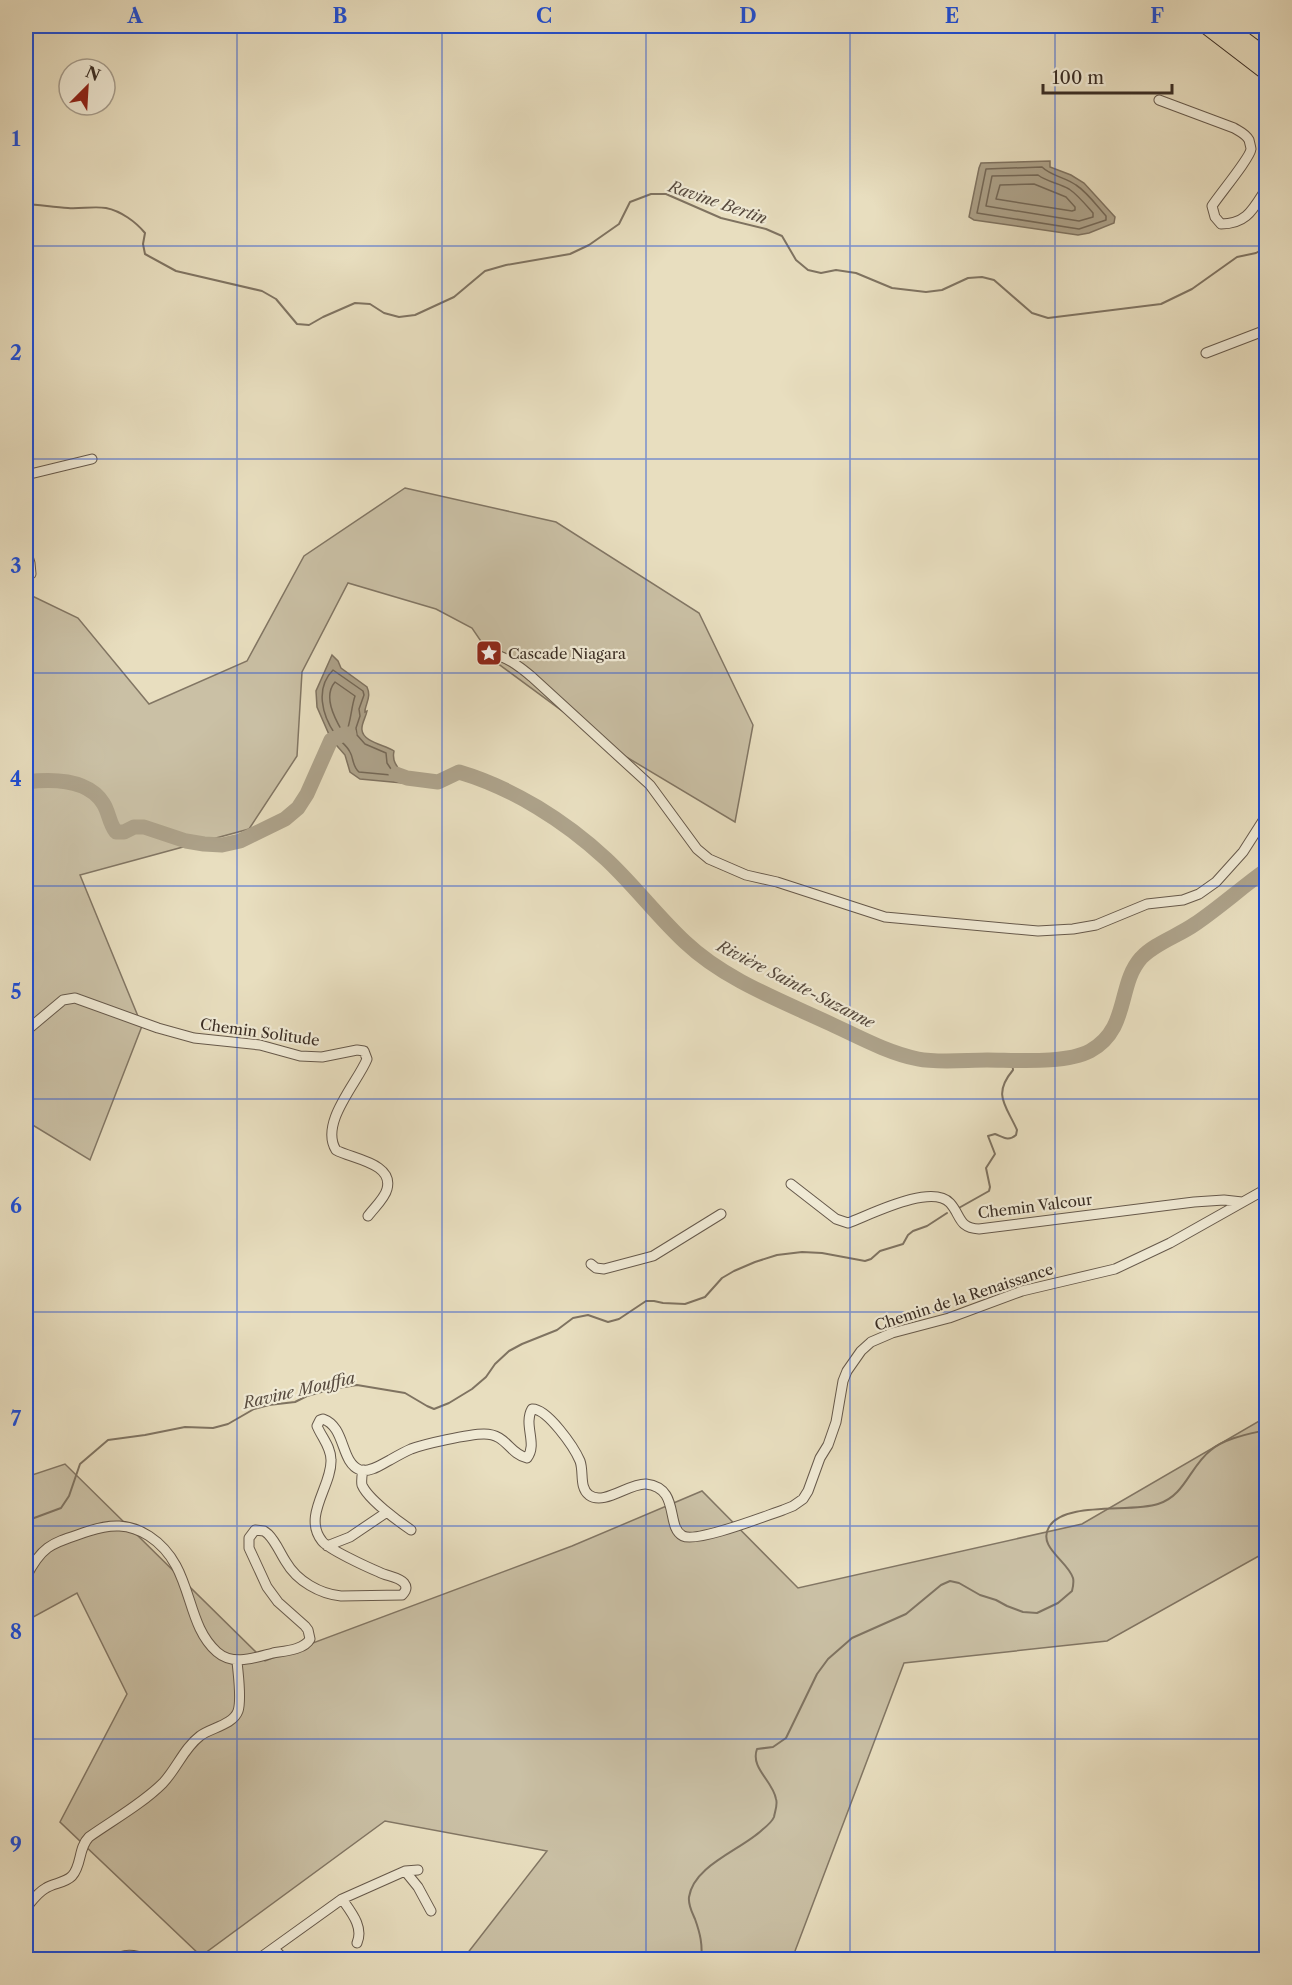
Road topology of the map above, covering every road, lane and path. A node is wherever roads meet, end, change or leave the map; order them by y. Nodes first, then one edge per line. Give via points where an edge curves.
1 (1206, 26) edge
2 (1226, 26) edge
3 (1266, 56) edge
4 (1266, 72) edge
5 (1159, 100) dead end
6 (1266, 189) edge
7 (1266, 330) edge
8 (1206, 353) dead end
9 (92, 459) dead end
10 (26, 476) edge
11 (26, 550) edge
12 (31, 574) dead end
13 (489, 653) dead end
14 (1266, 816) edge
15 (26, 1031) edge
16 (791, 1184) dead end
17 (1266, 1189) edge
18 (1242, 1202) junction
19 (721, 1214) dead end
20 (368, 1216) dead end
21 (591, 1263) dead end
22 (363, 1470) junction
23 (387, 1512) junction
24 (411, 1530) dead end
25 (327, 1546) junction
26 (26, 1577) edge
27 (237, 1661) junction
28 (418, 1870) dead end
29 (405, 1872) junction
30 (342, 1899) junction
31 (26, 1908) edge
32 (431, 1911) dead end
33 (357, 1943) dead end
34 (274, 1949) junction
35 (115, 1959) edge
36 (148, 1959) edge
37 (257, 1959) edge
38 (284, 1959) edge

1 - 4 highway
2 - 3 highway
5 - 6 street via 1234,128 1249,140 1251,150 1247,158 1212,206 1221,224 1246,218
7 - 8 street
9 - 10 street
11 - 12 street
13 - 14 street via 517,665 532,677 650,785 708,860 885,916 1038,931 1096,925 1147,904 1183,900 1198,894 1216,882 1243,852
15 - 20 street, Chemin Solitude via 63,1000 75,998 194,1038 260,1045 300,1056 364,1051 367,1059 339,1106 332,1142 336,1150 377,1166 385,1174 387,1189
16 - 18 street, Chemin Valcour via 848,1223 904,1201 936,1196 950,1203 971,1229 1194,1202
17 - 18 street, Chemin de la Renaissance
18 - 22 street, Chemin de la Renaissance via 1115,1269 1022,1291 871,1342 847,1371 836,1422 803,1499 794,1506 698,1538 678,1532 667,1497 652,1486 640,1484 600,1498 587,1494 576,1455 545,1413 534,1408 528,1419 531,1447 526,1458 497,1436 474,1434 412,1448
19 - 21 street via 653,1256 604,1269
22 - 23 street via 364,1488
22 - 25 street via 352,1463 334,1426 320,1420 318,1426 332,1459 316,1527
23 - 24 street
23 - 25 street via 350,1537
25 - 27 street via 402,1581 405,1592 398,1596 341,1596 320,1590 300,1579 272,1538 255,1530 249,1538 249,1548 267,1587 308,1630 310,1639 305,1646
26 - 27 street via 41,1552 55,1542 107,1526 131,1527 157,1541 171,1555 209,1643 225,1658
27 - 31 street via 236,1715 201,1735 153,1792 89,1837 72,1875 43,1889
28 - 29 street
29 - 30 street
29 - 32 street
30 - 33 street via 357,1922
30 - 34 street
34 - 37 street
34 - 38 street
35 - 36 street via 124,1955

